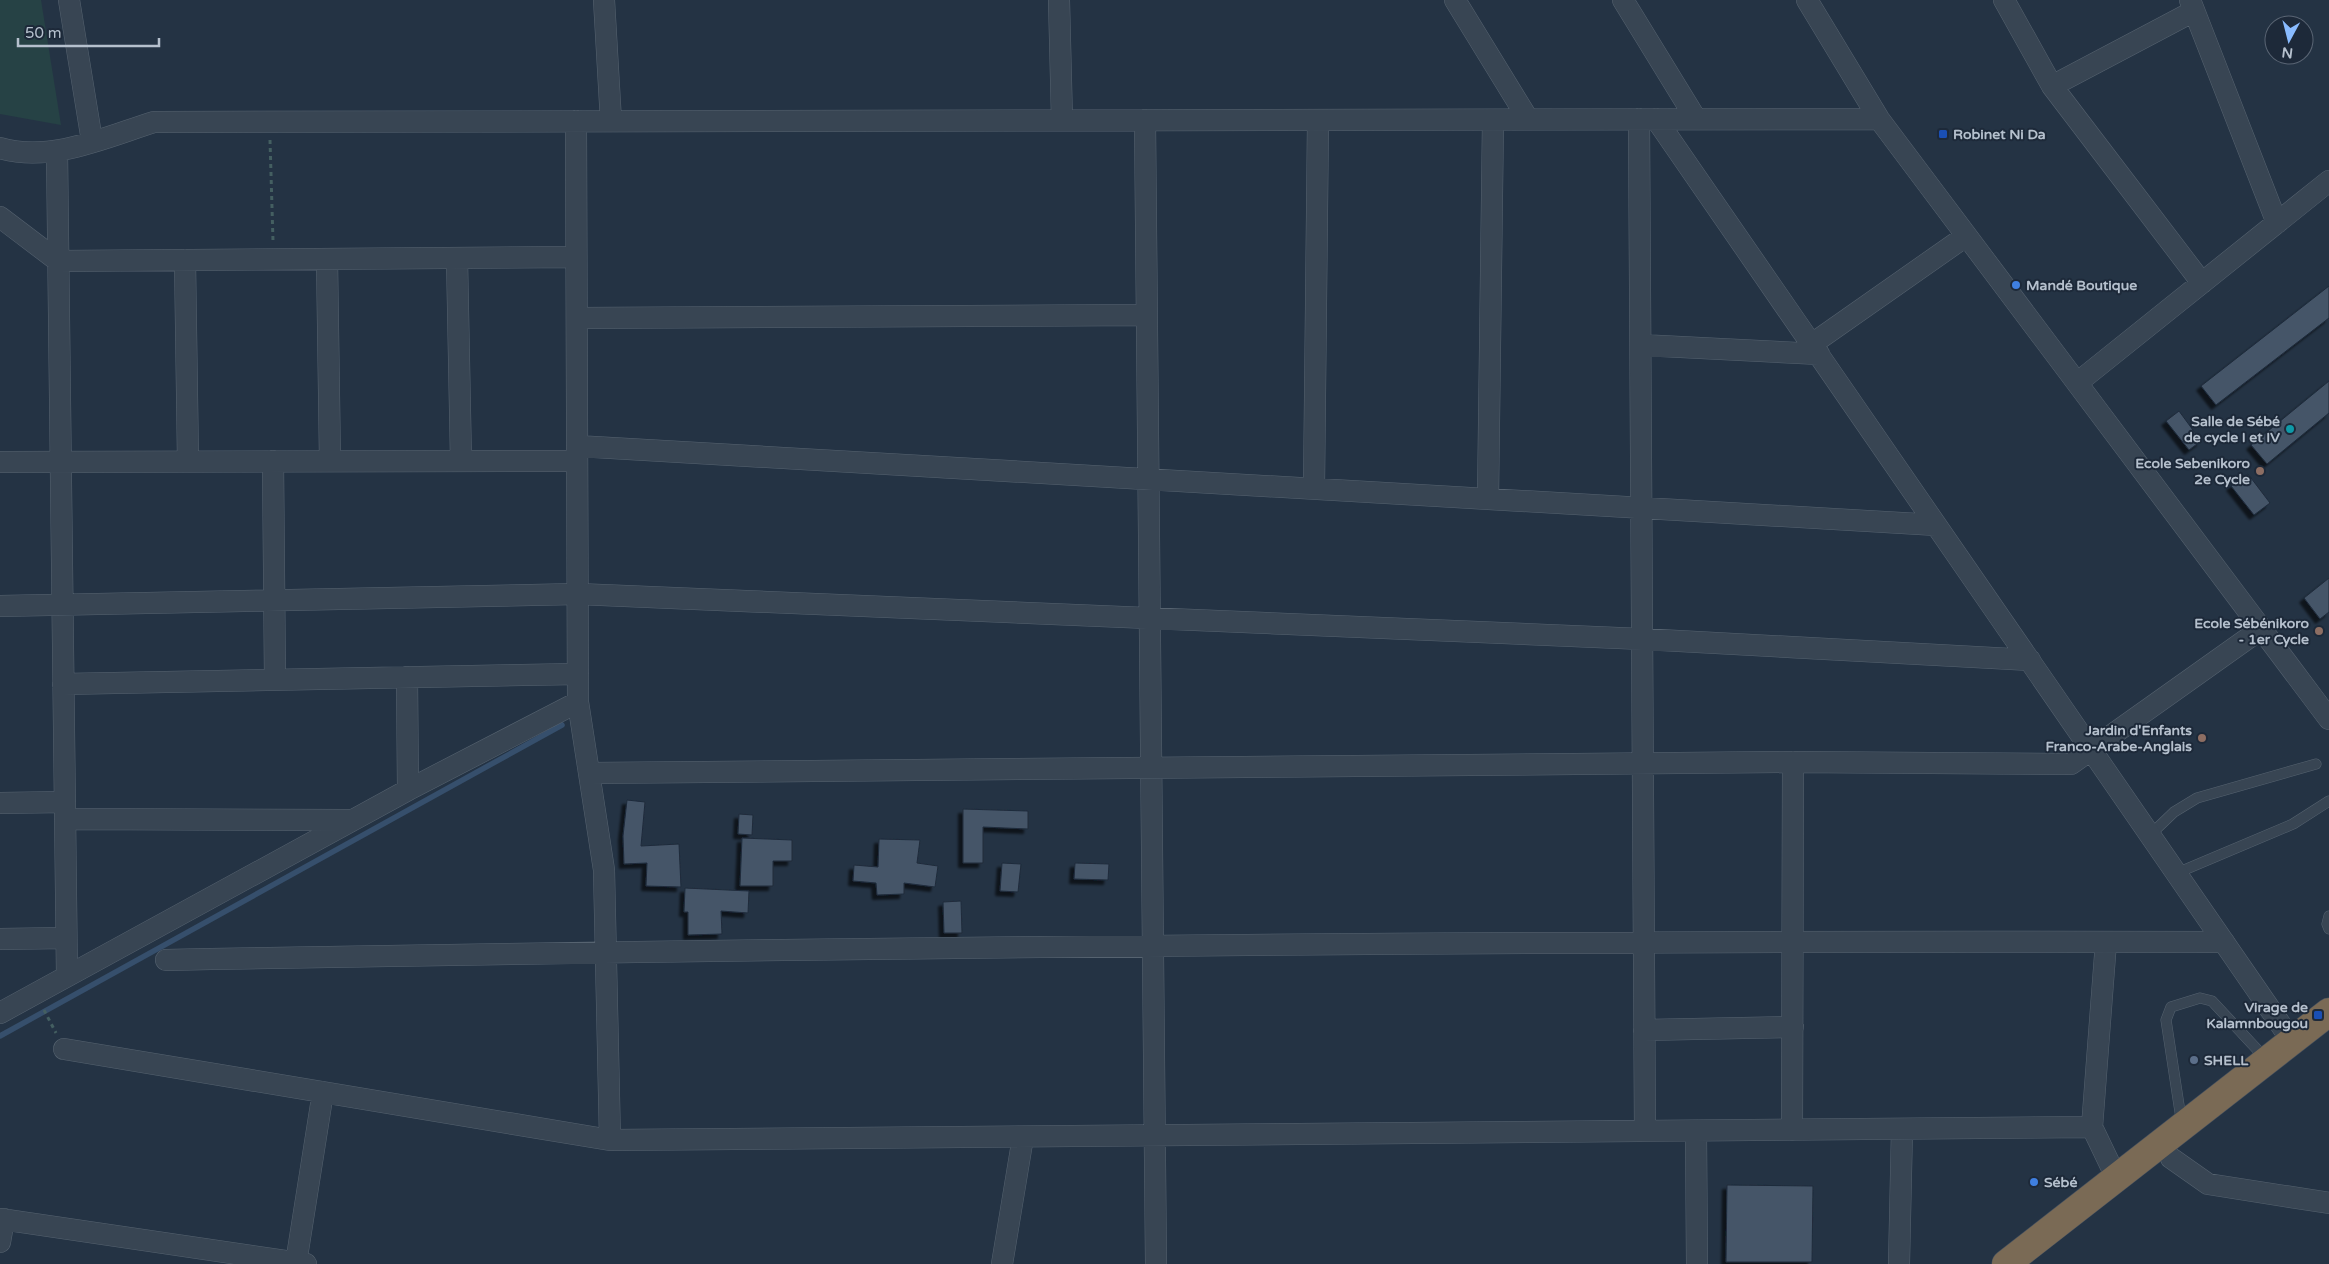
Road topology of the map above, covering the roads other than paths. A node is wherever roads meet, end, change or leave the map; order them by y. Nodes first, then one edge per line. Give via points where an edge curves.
1 (69, 0) edge
2 (604, 0) edge
3 (1059, 0) edge
4 (1455, 0) edge
5 (1623, 0) edge
6 (1807, 0) edge
7 (2004, 0) edge
8 (2192, 6) edge
9 (2052, 86) junction
10 (1648, 119) junction
11 (1696, 119) junction
12 (1879, 119) junction
13 (1062, 120) junction
14 (1145, 120) junction
15 (1318, 120) junction
16 (1493, 120) junction
17 (1528, 120) junction
18 (576, 121) junction
19 (611, 121) junction
20 (92, 140) junction
21 (57, 151) junction
22 (4, 155) edge
23 (2329, 181) edge
24 (0, 216) edge
25 (2277, 222) junction
26 (1966, 236) junction
27 (457, 258) junction
28 (576, 258) junction
29 (326, 259) junction
30 (185, 260) junction
31 (58, 261) junction
32 (2202, 283) junction
33 (1146, 315) junction
34 (577, 318) junction
35 (1641, 346) junction
36 (1816, 349) junction
37 (2076, 383) junction
38 (577, 454) junction
39 (330, 461) junction
40 (461, 461) junction
41 (0, 462) edge
42 (61, 462) junction
43 (188, 462) junction
44 (273, 462) junction
45 (1147, 479) junction
46 (1314, 488) junction
47 (1488, 498) junction
48 (1641, 507) junction
49 (1936, 525) junction
50 (578, 594) junction
51 (274, 600) junction
52 (62, 605) junction
53 (0, 606) edge
54 (1149, 618) junction
55 (2260, 629) junction
56 (1642, 639) junction
57 (2030, 660) junction
58 (578, 674) junction
59 (407, 677) junction
60 (275, 679) junction
61 (63, 684) junction
62 (578, 702) junction
63 (2329, 719) edge
64 (2091, 750) junction
65 (1793, 762) junction
66 (1643, 763) junction
67 (2316, 764) dead end
68 (1151, 767) junction
69 (589, 773) junction
70 (408, 790) junction
71 (2329, 801) edge
72 (0, 803) edge
73 (65, 810) junction
74 (352, 820) junction
75 (2150, 835) junction
76 (2177, 873) junction
77 (2329, 916) edge
78 (2329, 930) edge
79 (66, 938) junction
80 (0, 939) edge
81 (1793, 940) junction
82 (1644, 942) junction
83 (2106, 942) junction
84 (2224, 942) junction
85 (1153, 946) junction
86 (608, 952) junction
87 (166, 960) dead end
88 (67, 976) junction
89 (2329, 1012) edge
90 (0, 1013) edge
91 (1793, 1027) junction
92 (1644, 1030) junction
93 (2329, 1034) edge
94 (2292, 1041) junction
95 (64, 1049) dead end
96 (2267, 1060) junction
97 (323, 1092) junction
98 (2182, 1126) junction
99 (2092, 1128) junction
100 (1902, 1129) junction
101 (1792, 1130) junction
102 (1645, 1131) junction
103 (1696, 1131) junction
104 (1154, 1136) junction
105 (1023, 1137) junction
106 (610, 1140) junction
107 (2171, 1158) junction
108 (2116, 1177) junction
109 (2324, 1199) edge
110 (2, 1219) edge
111 (0, 1242) edge
112 (301, 1263) edge
113 (1002, 1264) edge
114 (1156, 1264) edge
115 (1697, 1264) edge
116 (1899, 1264) edge
117 (2006, 1264) edge
118 (2036, 1264) edge

1 - 20 street
2 - 19 street
3 - 13 street
4 - 17 street
5 - 11 street
6 - 12 street
7 - 9 street
8 - 9 street
8 - 25 street
9 - 32 street
10 - 11 street
10 - 17 street
10 - 35 street
10 - 36 street
11 - 12 street
12 - 26 street
13 - 14 street
13 - 19 street
14 - 15 street
14 - 33 street
15 - 16 street
15 - 46 street
16 - 17 street
16 - 47 street
18 - 19 street
18 - 20 street via 154,122
18 - 28 street
20 - 21 street
21 - 22 street
21 - 31 street
23 - 25 street
24 - 31 street
25 - 32 street
26 - 36 street
26 - 37 street
27 - 28 street
27 - 29 street
27 - 40 street
28 - 34 street
29 - 30 street
29 - 39 street
30 - 31 street
30 - 43 street
31 - 42 street
32 - 37 street
33 - 34 street
33 - 45 street
34 - 38 street
35 - 36 street
35 - 48 street
36 - 49 street
37 - 55 street
38 - 40 street
38 - 45 street
38 - 50 street
39 - 40 street
39 - 44 street
41 - 42 street
42 - 43 street
42 - 52 street
43 - 44 street
44 - 51 street
45 - 46 street
45 - 54 street
46 - 47 street
47 - 48 street
48 - 49 street
48 - 56 street
49 - 57 street
50 - 51 street
50 - 54 street
50 - 58 street
51 - 52 street
51 - 60 street
52 - 53 street
52 - 61 street
54 - 56 street
54 - 68 street
55 - 63 street
55 - 64 street
56 - 57 street
56 - 66 street
57 - 64 street
58 - 59 street
58 - 62 street
59 - 60 street
59 - 70 street
60 - 61 street
61 - 73 street
62 - 69 street
62 - 70 street
64 - 65 street via 2072,764
64 - 75 street
65 - 66 street
65 - 81 street
66 - 68 street
66 - 82 street
67 - 75 lane via 2197,798 2174,812
68 - 69 street
68 - 85 street
69 - 86 street via 604,870
70 - 74 street
71 - 76 lane via 2293,824
72 - 73 street
73 - 74 street
73 - 79 street
74 - 88 street
75 - 76 street
76 - 84 street
77 - 78 lane
79 - 80 street
79 - 88 street
81 - 82 street
81 - 83 street
81 - 91 street
82 - 85 street
82 - 92 street
83 - 84 street
83 - 99 street
84 - 94 street
85 - 86 street
85 - 104 street
86 - 87 street
86 - 106 street
88 - 90 street
89 - 94 highway
91 - 92 street
91 - 101 street
92 - 102 street
93 - 107 highway
94 - 96 highway
95 - 97 street
96 - 98 highway
96 - 98 lane via 2212,1001 2200,998 2171,1008 2166,1020
97 - 106 street
97 - 112 street
98 - 108 highway
99 - 100 street
99 - 108 street
100 - 101 street
100 - 116 street
101 - 103 street
102 - 103 street
102 - 104 street
103 - 115 street
104 - 105 street
104 - 114 street
105 - 106 street
105 - 113 street
107 - 109 street via 2208,1184
107 - 118 highway
108 - 117 highway
110 - 111 street
110 - 112 street

